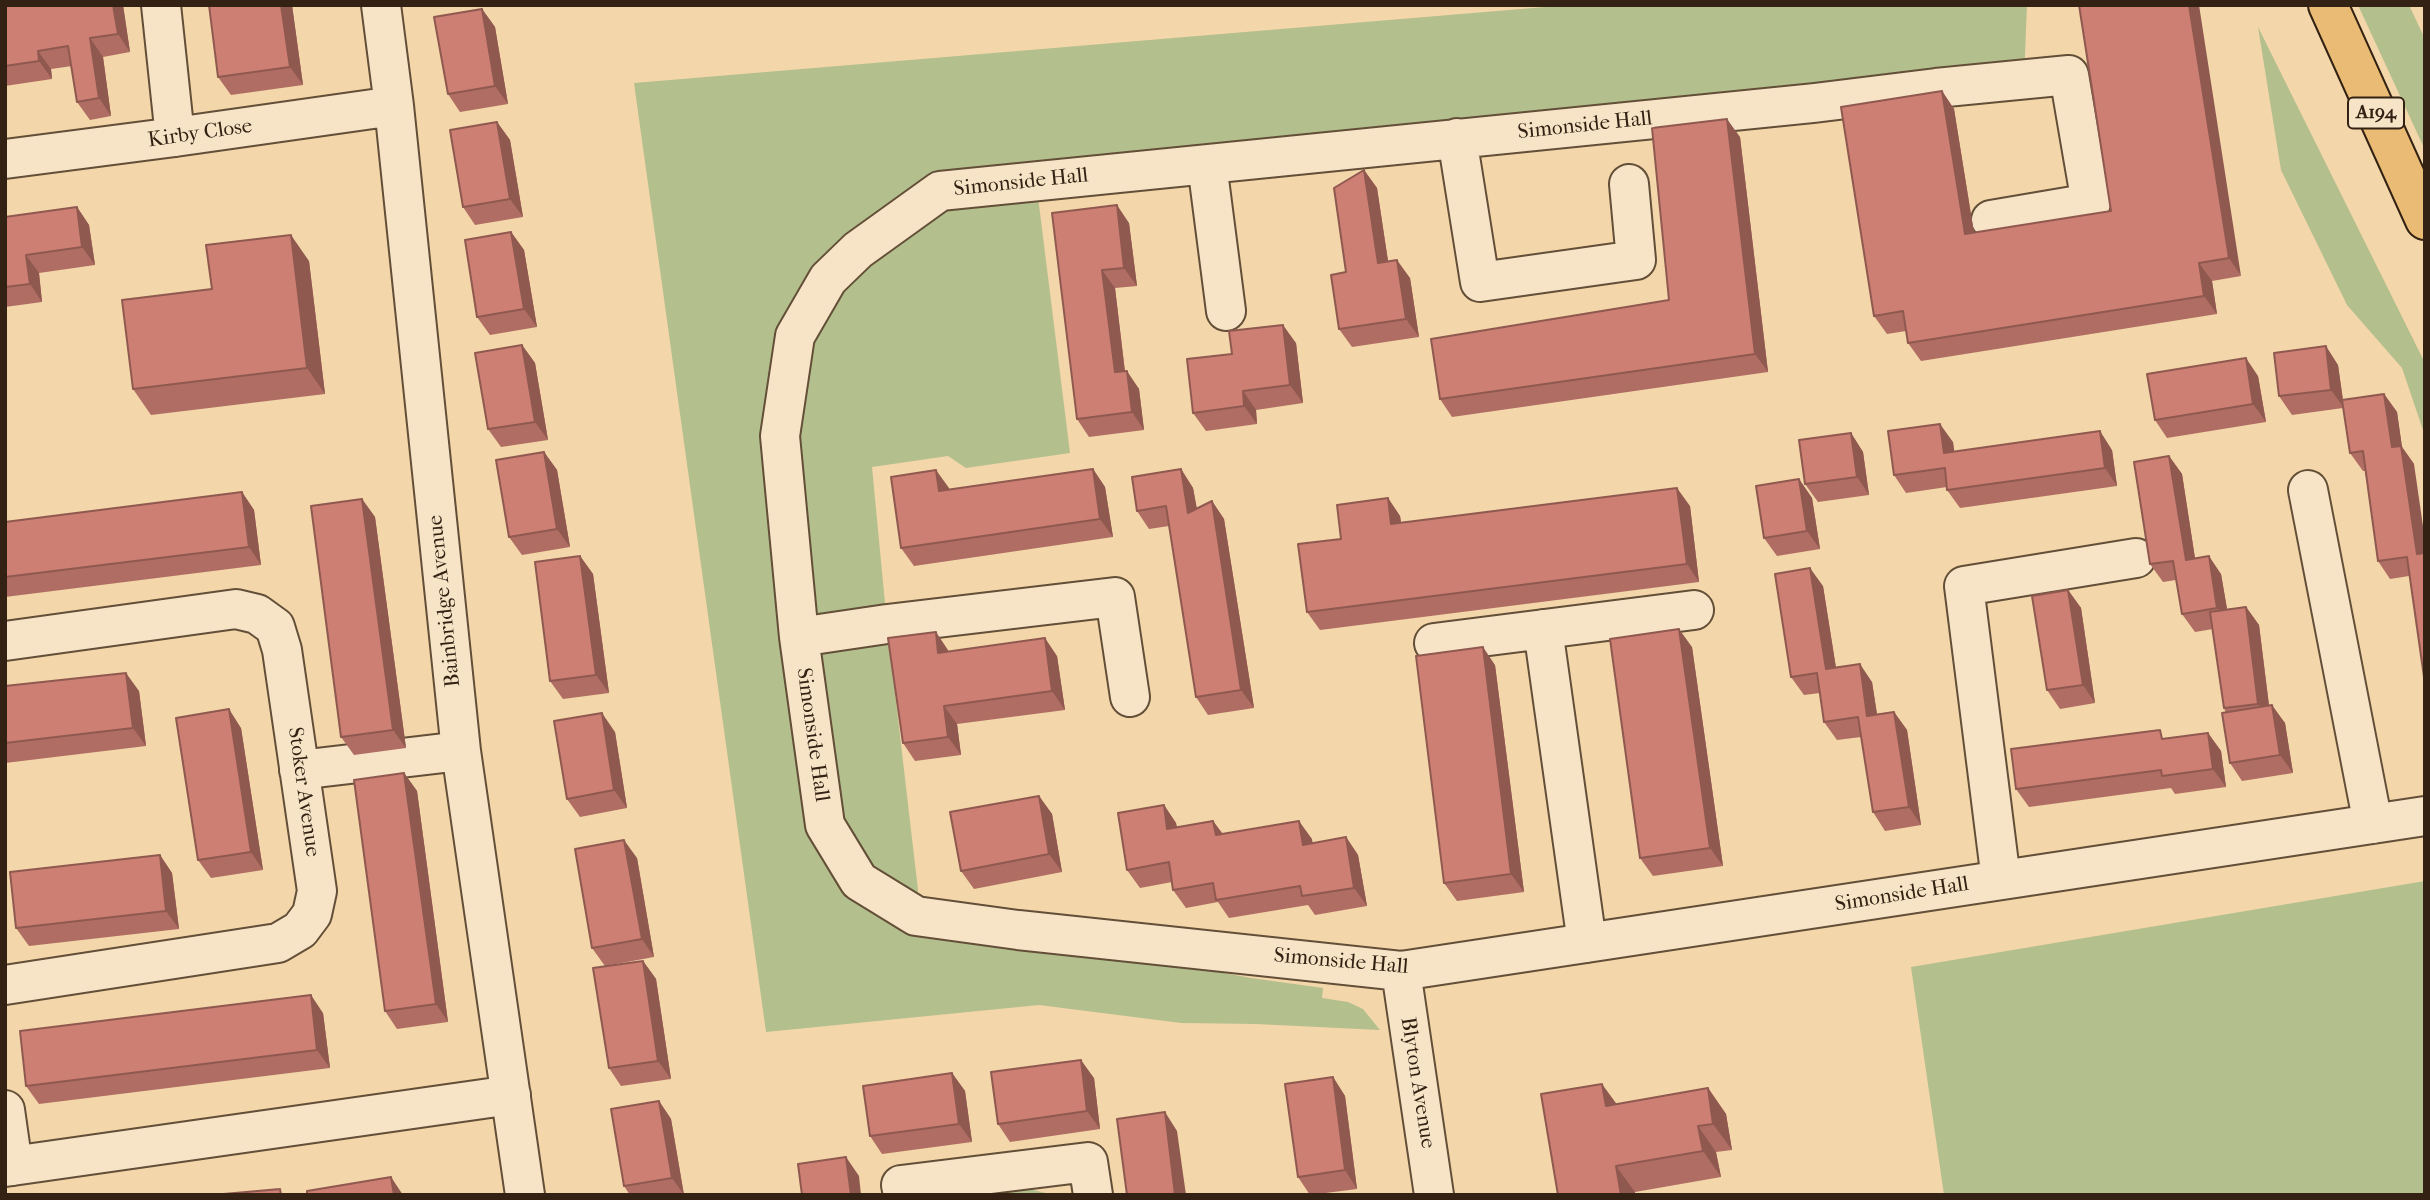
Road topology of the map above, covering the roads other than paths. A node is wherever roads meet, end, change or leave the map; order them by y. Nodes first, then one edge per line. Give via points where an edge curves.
1 (161, 5) edge
2 (381, 5) edge
3 (2328, 5) edge
4 (394, 106) junction
5 (175, 138) junction
6 (1457, 138) junction
7 (5, 159) edge
8 (1207, 164) junction
9 (1629, 184) dead end
10 (1990, 220) dead end
11 (2425, 220) edge
12 (1226, 311) dead end
13 (2308, 490) dead end
14 (2136, 558) dead end
15 (1694, 610) dead end
16 (1543, 629) junction
17 (799, 637) junction
18 (5, 641) edge
19 (1434, 643) dead end
20 (1130, 697) dead end
21 (461, 751) junction
22 (299, 770) junction
23 (2425, 817) edge
24 (2372, 824) junction
25 (2001, 880) junction
26 (1587, 943) junction
27 (1401, 971) junction
28 (5, 985) edge
29 (511, 1095) junction
30 (5, 1110) edge
31 (9, 1166) edge
32 (525, 1195) edge
33 (903, 1195) edge
34 (1093, 1195) edge
35 (1434, 1195) edge

1 - 5 street
2 - 4 street, Bainbridge Avenue
3 - 11 main road, A194
4 - 5 street, Kirby Close
4 - 21 street, Bainbridge Avenue
5 - 7 street, Kirby Close
6 - 8 street, Simonside Hall
6 - 9 street via 1480,282 1636,260
6 - 10 street, Simonside Hall via 2069,75 2091,203
8 - 12 street
8 - 17 street, Simonside Hall via 940,191 858,250 828,279 795,336 780,436
13 - 24 street
14 - 25 street via 1964,586
15 - 16 street
16 - 19 street
16 - 26 street
17 - 20 street via 1115,597
17 - 27 street, Simonside Hall via 825,825 859,881 916,916
18 - 22 street, Stoker Avenue via 236,609 257,614 275,627 282,650
21 - 22 street
21 - 29 street, Bainbridge Avenue
22 - 28 street, Stoker Avenue via 317,891 312,914 300,930 278,943
23 - 24 street, Simonside Hall
24 - 25 street, Simonside Hall
25 - 26 street, Simonside Hall
26 - 27 street, Simonside Hall
27 - 35 street, Blyton Avenue
29 - 31 street
29 - 32 street, Bainbridge Avenue
30 - 31 street
33 - 34 street via 901,1185 1088,1162

